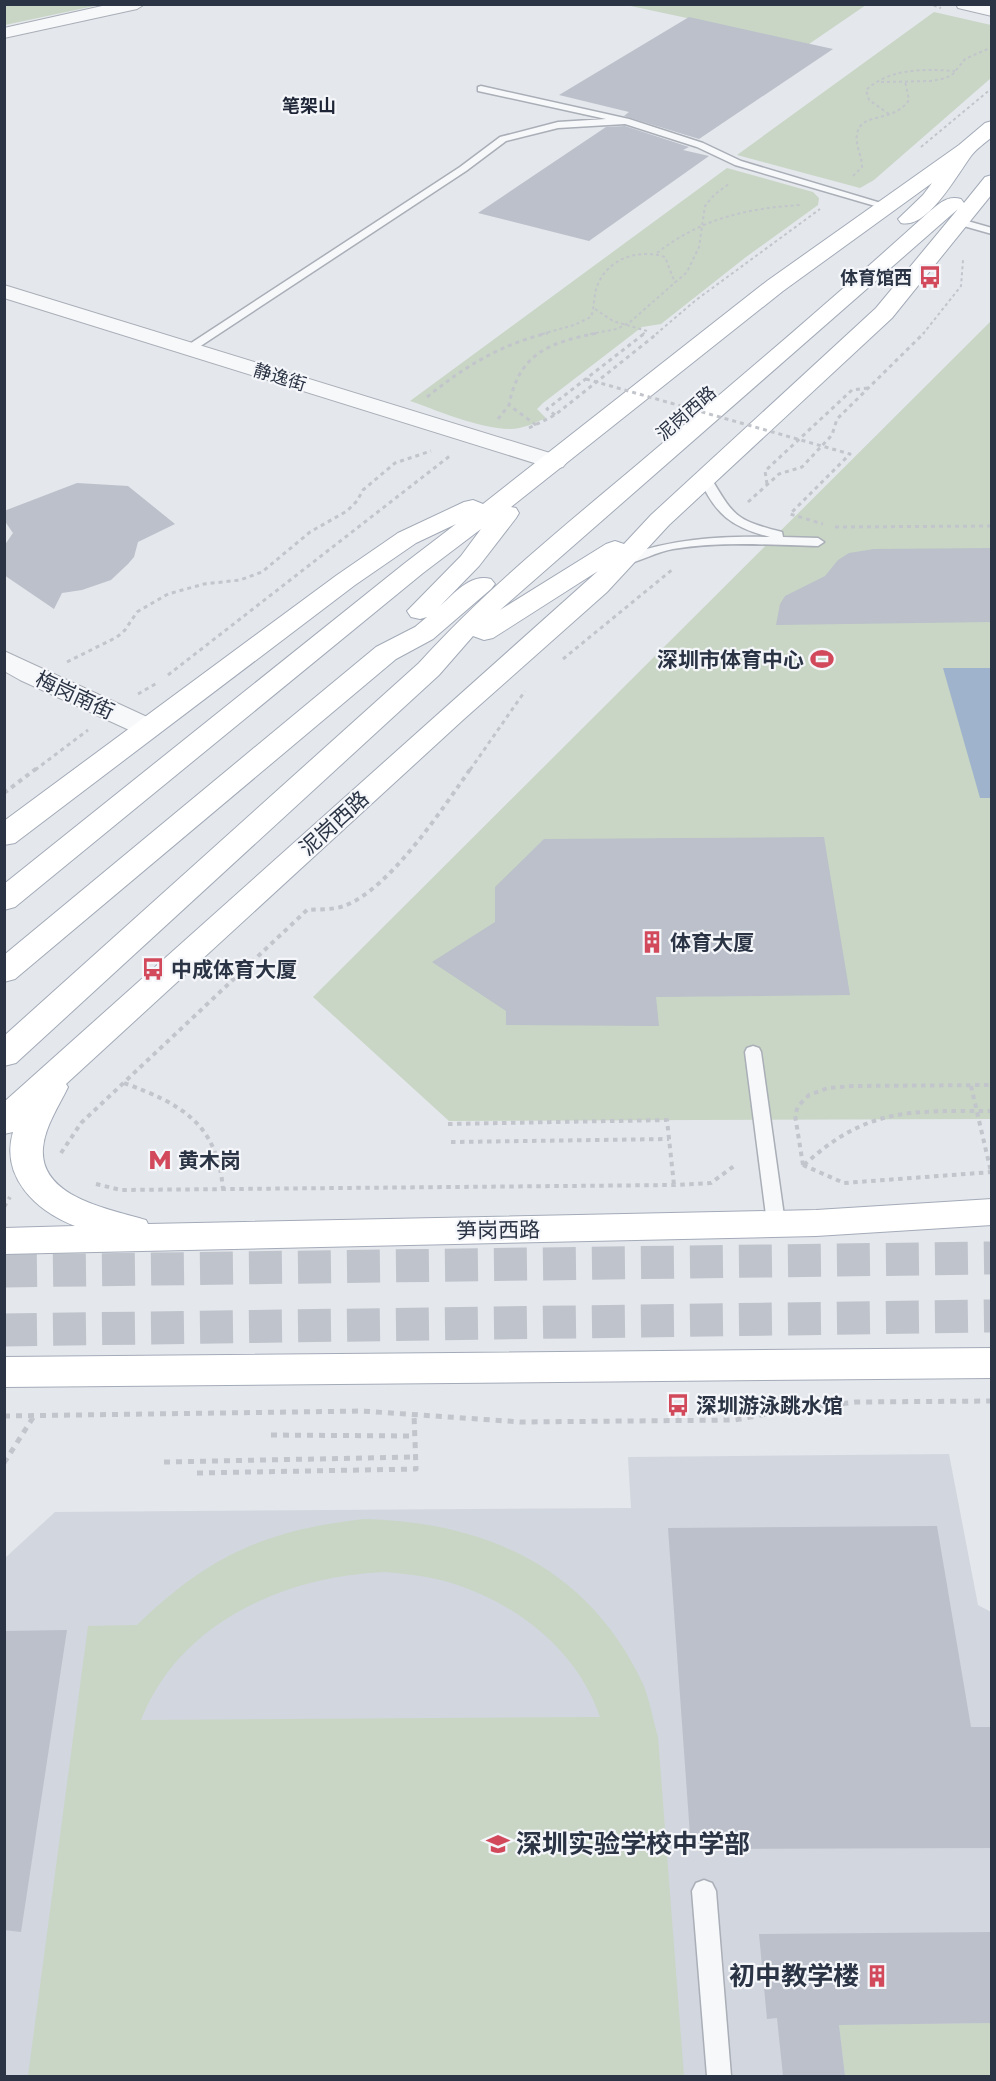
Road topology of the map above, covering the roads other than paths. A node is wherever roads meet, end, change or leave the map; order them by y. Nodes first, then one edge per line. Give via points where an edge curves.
1 (137, 4) edge
2 (964, 4) edge
3 (992, 11) edge
4 (4, 33) edge
5 (481, 89) dead end
6 (626, 121) junction
7 (992, 127) edge
8 (966, 149) junction
9 (992, 180) edge
10 (886, 206) junction
11 (957, 221) junction
12 (992, 231) edge
13 (4, 291) edge
14 (189, 349) junction
15 (545, 470) junction
16 (705, 478) junction
17 (660, 520) junction
18 (619, 564) junction
19 (386, 653) junction
20 (4, 659) edge
21 (429, 669) junction
22 (148, 728) junction
23 (4, 836) edge
24 (4, 900) edge
25 (4, 972) edge
26 (753, 1052) dead end
27 (4, 1054) edge
28 (57, 1075) junction
29 (4, 1122) edge
30 (992, 1212) edge
31 (776, 1223) junction
32 (172, 1239) junction
33 (4, 1241) edge
34 (992, 1363) edge
35 (4, 1372) edge
36 (704, 1891) dead end
37 (719, 2076) edge

1 - 4 street
2 - 3 street
5 - 6 lane
6 - 10 lane via 700,145 738,164
6 - 14 lane via 558,125 503,139
7 - 8 main road, 泥岗西路
8 - 10 main road, 泥岗西路
8 - 19 main road, 泥岗西路 via 930,199 648,446 433,625
9 - 11 main road, 泥岗西路
9 - 21 main road, 泥岗西路 via 937,215 841,303 468,625
10 - 15 main road, 泥岗西路 via 775,286
11 - 12 lane
11 - 16 main road, 泥岗西路 via 884,313
13 - 14 street, 静逸街
14 - 15 street, 静逸街
15 - 19 main road, 泥岗西路 via 470,561 405,626
15 - 22 main road via 407,538 283,625
15 - 24 main road, 泥岗西路 via 405,576
16 - 17 main road, 泥岗西路
16 - 18 lane via 715,500 741,525 818,542 674,544 643,552
17 - 18 main road, 泥岗西路
17 - 21 main road, 泥岗西路
18 - 28 main road, 泥岗西路
19 - 25 main road, 泥岗西路
20 - 22 street, 梅岗南街 via 30,675
21 - 27 main road, 泥岗西路
22 - 23 main road
26 - 31 lane
28 - 29 main road, 泥岗西路
28 - 32 main road via 26,1148 36,1184 74,1212
30 - 31 main road, 笋岗西路
31 - 32 main road, 笋岗西路
32 - 33 main road, 笋岗西路
34 - 35 main road
36 - 37 lane

